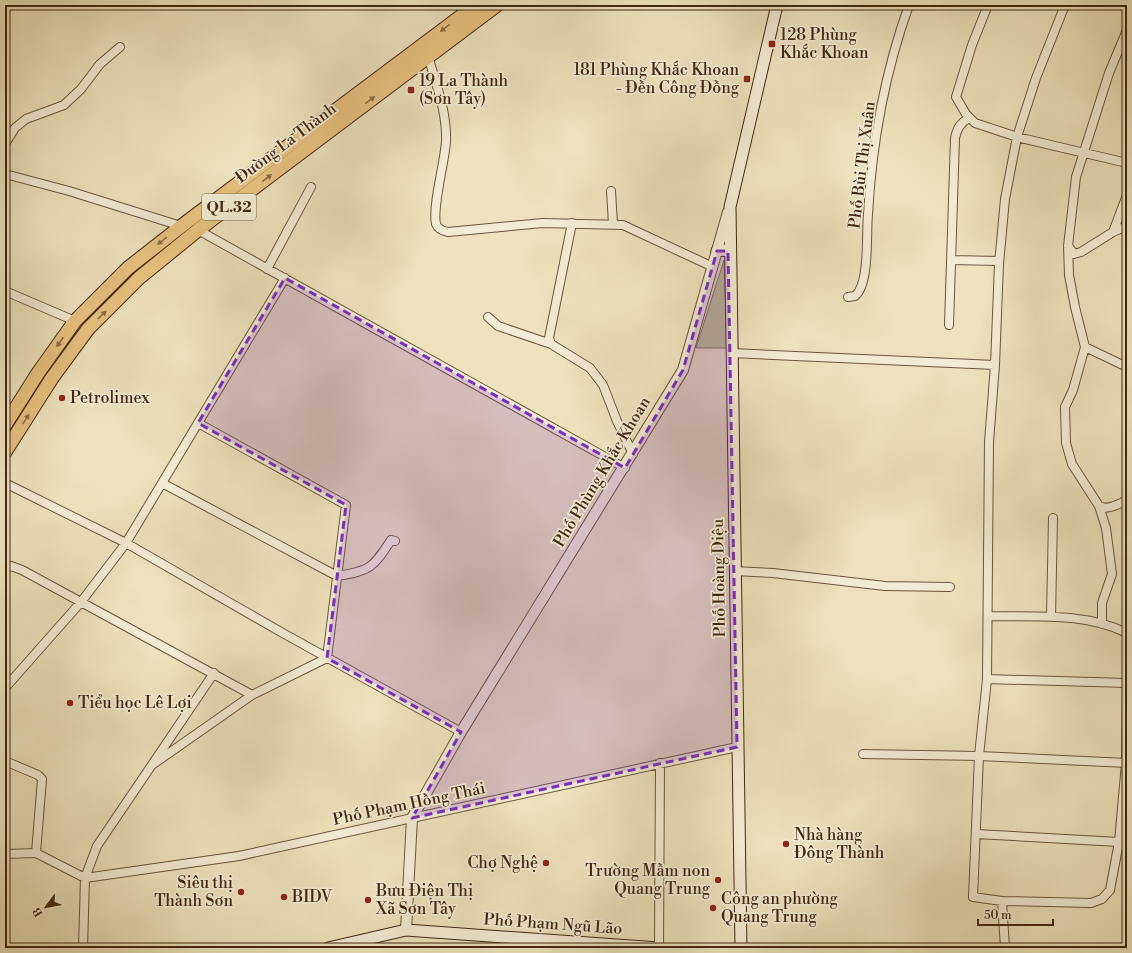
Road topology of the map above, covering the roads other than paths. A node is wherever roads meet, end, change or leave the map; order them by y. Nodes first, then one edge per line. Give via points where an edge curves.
1 (476, 5) edge
2 (497, 5) edge
3 (777, 5) edge
4 (909, 5) edge
5 (988, 5) edge
6 (1065, 5) edge
7 (1127, 30) edge
8 (120, 47) dead end
9 (428, 56) junction
10 (969, 118) junction
11 (1017, 137) junction
12 (5, 144) edge
13 (1083, 152) junction
14 (1127, 163) edge
15 (5, 174) edge
16 (311, 187) dead end
17 (611, 191) dead end
18 (1127, 195) edge
19 (730, 207) junction
20 (572, 223) junction
21 (613, 224) junction
22 (181, 226) junction
23 (1127, 226) edge
24 (198, 230) junction
25 (1113, 232) junction
26 (1068, 246) junction
27 (717, 251) junction
28 (730, 252) junction
29 (951, 260) junction
30 (999, 261) junction
31 (713, 267) junction
32 (267, 269) junction
33 (285, 278) junction
34 (5, 291) edge
35 (848, 297) dead end
36 (488, 317) dead end
37 (75, 321) junction
38 (949, 325) dead end
39 (550, 344) junction
40 (1085, 347) junction
41 (731, 353) junction
42 (995, 365) junction
43 (1127, 367) edge
44 (198, 423) junction
45 (5, 425) edge
46 (5, 452) edge
47 (632, 454) junction
48 (625, 468) junction
49 (5, 483) edge
50 (162, 483) junction
51 (1127, 500) edge
52 (1099, 506) junction
53 (1053, 518) dead end
54 (395, 541) dead end
55 (126, 543) junction
56 (5, 569) edge
57 (734, 572) junction
58 (337, 576) junction
59 (950, 587) dead end
60 (81, 602) junction
61 (988, 616) junction
62 (1051, 618) junction
63 (1102, 624) junction
64 (1127, 633) edge
65 (327, 658) junction
66 (214, 673) junction
67 (987, 679) junction
68 (5, 688) edge
69 (252, 695) junction
70 (461, 732) junction
71 (737, 747) junction
72 (862, 754) dead end
73 (979, 756) junction
74 (5, 761) edge
75 (660, 763) junction
76 (1126, 763) edge
77 (152, 765) junction
78 (412, 818) junction
79 (976, 834) junction
80 (1119, 842) junction
81 (5, 854) edge
82 (36, 854) junction
83 (86, 878) junction
84 (1002, 900) junction
85 (406, 930) junction
86 (83, 948) edge
87 (328, 948) edge
88 (659, 948) edge
89 (740, 948) edge
90 (1005, 948) edge

1 -> 22 highway, Đường La Thành / QL.32
2 - 9 highway, Đường La Thành / QL.32
3 - 19 main road, Phố Phùng Khắc Khoan
4 - 35 street, Phố Bùi Thị Xuân via 892,59 876,132 868,214 867,262 861,289 855,296
5 - 10 street via 956,97
6 - 11 street via 1036,78
7 - 13 street via 1109,73
8 - 12 street via 100,64 81,89 64,105 26,119 15,128
9 - 20 street via 442,102 446,140 436,211 436,224 441,230 448,232 543,223
24 -> 9 highway, Đường La Thành / QL.32
10 - 11 street via 975,123
10 - 29 street via 960,126 954,138
11 - 13 street
11 - 30 street via 1005,199
13 - 14 street
13 - 26 street via 1076,177
15 - 22 street
16 - 32 street
17 - 21 street
18 - 25 street
19 - 27 street, Phố Phùng Khắc Khoan
19 - 28 main road, Phố Hoàng Diệu
20 - 21 street
20 - 39 street via 549,338
21 - 31 street via 623,225
22 -> 37 highway, Đường La Thành / QL.32 via 128,268
23 - 25 street
24 - 32 street
46 -> 24 highway, Đường La Thành / QL.32 via 52,378 88,329 139,278
25 - 26 street via 1081,252 1074,254
26 - 40 street via 1069,275
27 - 28 main road
27 - 31 street, Phố Phùng Khắc Khoan
28 - 41 main road, Phố Hoàng Diệu
29 - 30 street
29 - 38 street
30 - 42 street
31 - 47 street, Phố Phùng Khắc Khoan via 683,370
32 - 33 street
33 - 44 street
33 - 48 street
34 - 37 street
36 - 39 street via 498,326
37 -> 45 highway, Đường La Thành / QL.32
39 - 47 street via 590,368 603,385
40 - 43 street
40 - 52 street via 1065,408 1066,443 1072,464
41 - 42 street
41 - 57 main road, Phố Hoàng Diệu
42 - 61 street via 989,442
44 - 50 street
44 - 58 street via 346,505
47 - 48 street, Phố Phùng Khắc Khoan
48 - 70 street, Phố Phùng Khắc Khoan
49 - 55 street
50 - 55 street
50 - 58 street
51 - 52 street via 1109,507
52 - 63 street via 1106,528 1112,574 1102,603
53 - 62 street
54 - 58 street via 391,540 373,565 362,572
55 - 60 street
55 - 65 street
56 - 60 street via 11,566 22,570
57 - 59 street via 774,573 885,586
57 - 71 main road, Phố Hoàng Diệu
58 - 65 street
60 - 66 street
60 - 68 street
61 - 62 street
61 - 67 street
62 - 63 street
63 - 64 street
65 - 69 street
65 - 70 street
66 - 69 street
66 - 77 street
67 - 73 street
67 - 76 street via 1127,683
69 - 77 street
70 - 78 street, Phố Phùng Khắc Khoan
71 - 75 street, Phố Phạm Hồng Thái
71 - 89 main road, Phố Hoàng Diệu
72 - 73 street
73 - 76 street
73 - 79 street
74 - 82 street via 42,779
75 - 78 street, Phố Phạm Hồng Thái
75 - 88 street
76 - 80 street
77 - 83 street via 97,846
78 - 83 street, Phố Phạm Hồng Thái via 239,856
78 - 85 street, Phố Phùng Khắc Khoan
79 - 80 street
79 - 84 street via 973,897
80 - 84 street via 1110,890 1102,899 1091,903
81 - 82 street
82 - 83 street
83 - 86 street
84 - 90 street
85 - 87 main road, Phố Phạm Ngũ Lão
85 - 88 main road, Phố Phạm Ngũ Lão

